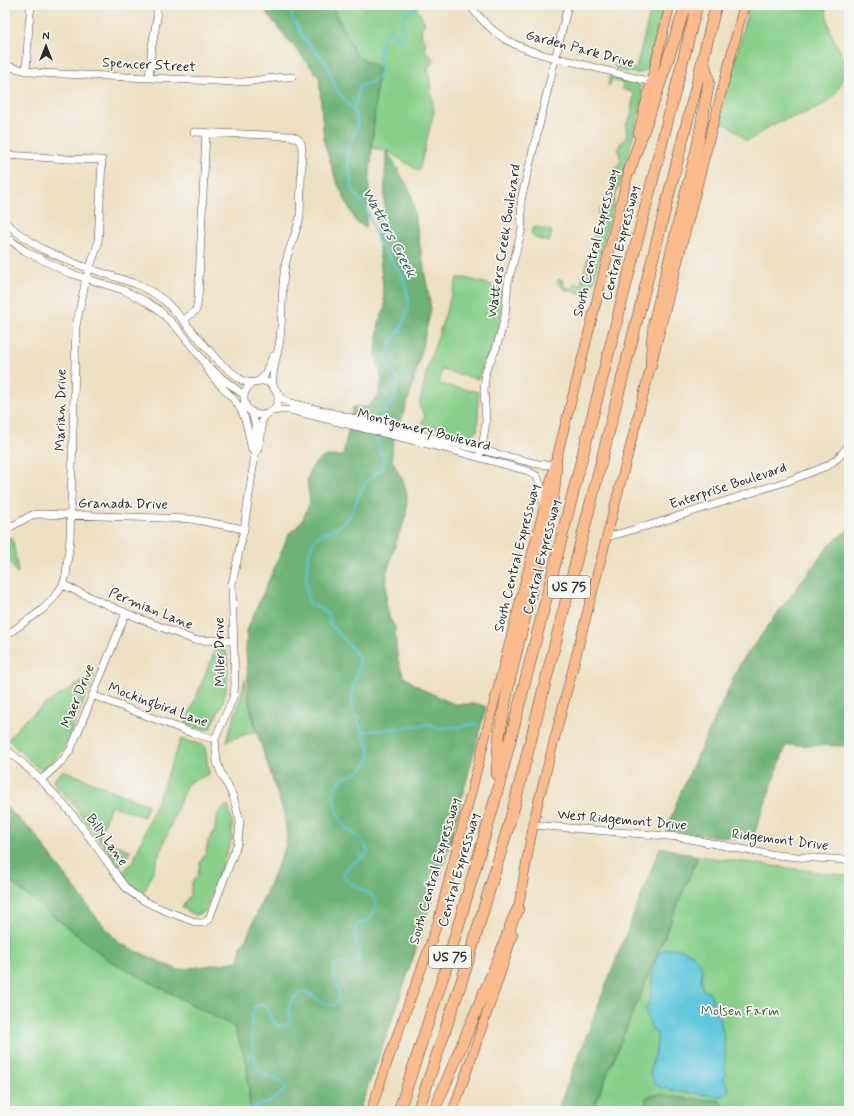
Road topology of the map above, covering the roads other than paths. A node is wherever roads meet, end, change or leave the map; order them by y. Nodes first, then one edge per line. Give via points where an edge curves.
1 (32, 5) edge
2 (157, 5) edge
3 (470, 5) edge
4 (568, 5) edge
5 (670, 5) edge
6 (686, 5) edge
7 (697, 5) edge
8 (716, 5) edge
9 (744, 5) edge
10 (556, 58) junction
11 (703, 58) junction
12 (5, 64) edge
13 (26, 71) junction
14 (292, 77) dead end
15 (149, 78) junction
16 (650, 82) junction
17 (194, 132) dead end
18 (206, 132) junction
19 (5, 155) edge
20 (629, 172) junction
21 (5, 222) edge
22 (5, 236) edge
23 (90, 269) junction
24 (86, 279) junction
25 (184, 320) junction
26 (280, 341) junction
27 (202, 358) junction
28 (652, 365) junction
29 (256, 382) junction
30 (274, 389) junction
31 (244, 395) junction
32 (252, 412) junction
33 (268, 412) junction
34 (351, 421) junction
35 (849, 445) edge
36 (480, 453) junction
37 (556, 460) junction
38 (254, 461) junction
39 (544, 507) junction
40 (71, 516) junction
41 (244, 529) junction
42 (5, 530) edge
43 (607, 537) junction
44 (63, 585) junction
45 (126, 614) junction
46 (5, 636) edge
47 (234, 641) junction
48 (92, 695) junction
49 (215, 739) junction
50 (5, 748) edge
51 (41, 780) junction
52 (495, 800) junction
53 (533, 825) junction
54 (708, 843) joint
55 (849, 860) edge
56 (518, 909) junction
57 (371, 1111) edge
58 (399, 1111) edge
59 (418, 1111) edge
60 (434, 1111) edge
61 (453, 1111) edge

1 - 13 street
2 - 15 street
3 - 10 street, Garden Park Drive via 492,30 505,39
4 - 10 street, Watters Creek Boulevard
5 - 16 main road, South Central Expressway
6 - 20 highway
7 - 52 highway, Central Expressway / US 75
8 - 11 highway, US 75
9 - 28 main road
10 - 16 street, Garden Park Drive
10 - 36 street, Watters Creek Boulevard via 522,194 522,229 508,282 504,322 486,370 486,421
11 - 28 highway via 709,81 698,144 654,323
11 - 59 highway, US 75 via 514,806 466,968
12 - 13 street, Spencer Street
13 - 15 street, Spencer Street
14 - 15 street, Spencer Street via 243,82
16 - 20 main road, South Central Expressway
17 - 18 street
18 - 25 street via 198,300 196,310
18 - 26 street via 290,136 301,144 300,216 285,266
19 - 23 street, Marian Drive via 102,160 99,237
20 - 37 main road, South Central Expressway
21 - 23 street via 42,249
22 - 24 street via 38,258
23 - 24 street, Marian Drive
23 - 25 street via 152,292
24 - 27 street via 123,290 145,300 179,330
24 - 40 street, Marian Drive via 76,326
25 - 29 street via 219,362 243,381
26 - 29 street via 264,376
26 - 30 street via 272,375
27 - 31 street
27 - 38 street via 210,375 236,401 243,414
28 - 43 main road
29 - 30 street via 266,382
29 - 31 street via 249,386
30 - 33 street via 277,394 276,403
30 - 34 street, Montgomery Boulevard via 282,399 291,403
31 - 32 street via 246,405
32 - 33 street
32 - 38 street, Miller Drive via 255,424
33 - 34 street, Montgomery Boulevard via 290,410
33 - 38 street, Miller Drive via 262,422 261,438
34 - 36 street, Montgomery Boulevard
35 - 43 street, Enterprise Boulevard via 827,466
36 - 37 street, Montgomery Boulevard via 549,465
36 - 39 street, Montgomery Boulevard via 537,476
37 - 39 main road, South Central Expressway
37 - 52 highway via 550,514 509,682 499,737
38 - 41 street, Miller Drive
39 - 57 main road, South Central Expressway via 439,918
40 - 41 street, Granada Drive via 191,519
40 - 42 street, Granada Drive via 32,515
40 - 44 street, Marian Drive
41 - 47 street, Miller Drive via 232,584
43 - 53 main road
44 - 45 street, Permian Lane
44 - 46 street, Marian Drive via 42,610
45 - 47 street, Permian Lane via 194,640
45 - 48 street, Maer Drive
47 - 49 street, Miller Drive via 233,698
48 - 49 street, Mockingbird Lane via 192,733
48 - 51 street, Maer Drive via 71,749
49 - 51 street, Billy Lane via 221,773 233,796 240,821 238,842 208,919 203,923 197,923 144,902 126,888 73,816
50 - 51 street, Billy Lane
52 - 58 highway, Central Expressway / US 75 via 445,971
53 - 54 street, West Ridgemont Drive via 679,837
53 - 56 main road
54 - 55 street, Ridgemont Drive via 767,854
56 - 60 highway
56 - 61 main road via 505,959

